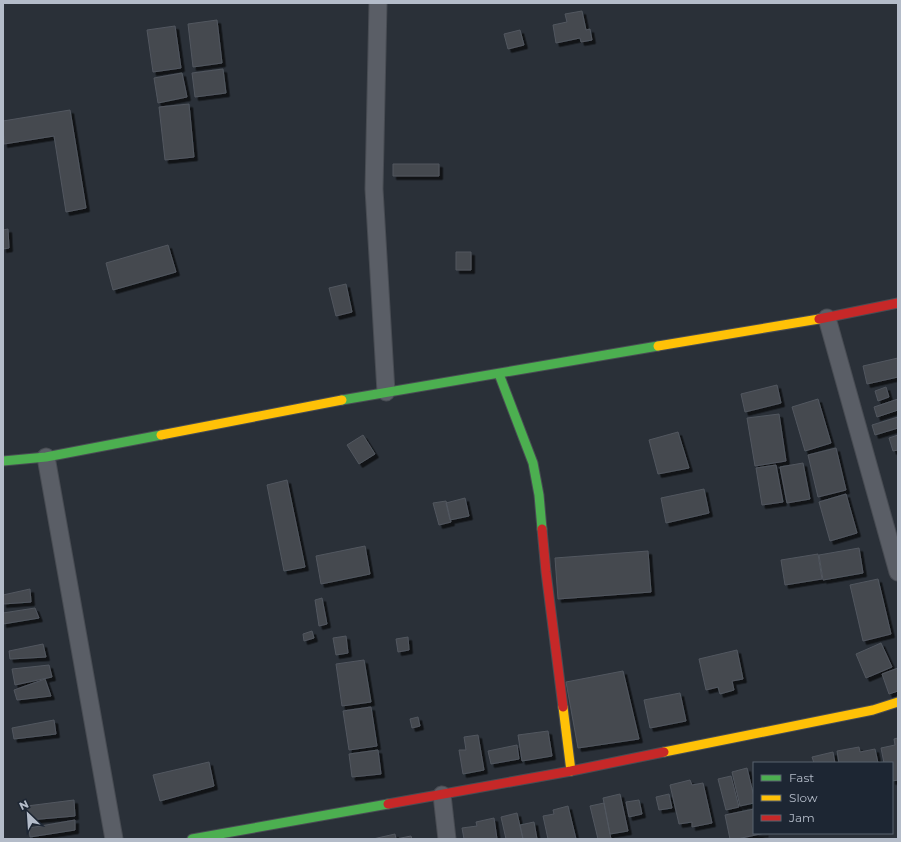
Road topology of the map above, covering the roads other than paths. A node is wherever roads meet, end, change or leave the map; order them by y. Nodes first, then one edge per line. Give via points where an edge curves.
1 (378, 3) edge
2 (898, 303) edge
3 (827, 318) junction
4 (499, 374) junction
5 (386, 392) junction
6 (46, 457) junction
7 (3, 461) edge
8 (898, 572) edge
9 (898, 702) edge
10 (571, 772) junction
11 (442, 795) junction
12 (114, 839) edge
13 (192, 839) edge
14 (447, 839) edge

1 - 5 street via 374,189
2 - 3 main road
3 - 4 main road
3 - 8 street
4 - 5 main road
4 - 10 main road via 533,463 539,495
5 - 6 main road
6 - 7 main road
6 - 12 street
9 - 10 main road via 873,710
10 - 11 main road
11 - 13 main road
11 - 14 street

